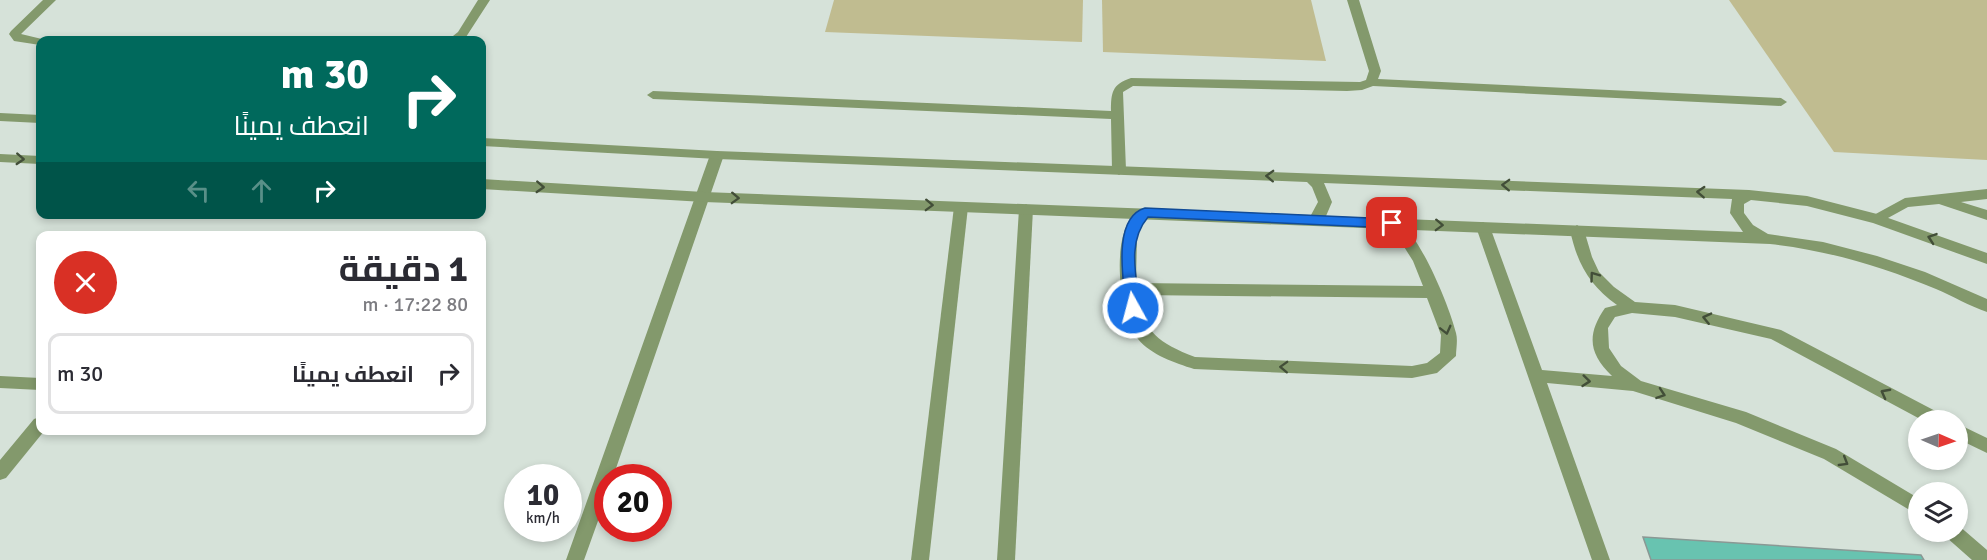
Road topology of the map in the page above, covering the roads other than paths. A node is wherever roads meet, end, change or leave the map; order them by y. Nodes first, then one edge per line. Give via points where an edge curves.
1 (50, 0) edge
2 (484, 0) edge
3 (1353, 0) edge
4 (459, 36) edge
5 (36, 40) edge
6 (1371, 82) junction
7 (653, 95) dead end
8 (1781, 102) dead end
9 (1118, 115) junction
10 (0, 117) edge
11 (36, 119) edge
12 (486, 142) edge
13 (717, 155) junction
14 (0, 158) edge
15 (36, 160) edge
16 (1119, 170) junction
17 (1309, 177) junction
18 (486, 184) edge
19 (1987, 194) edge
20 (1749, 195) junction
21 (704, 196) junction
22 (1938, 199) junction
23 (961, 207) junction
24 (1026, 209) junction
25 (1145, 213) junction
26 (1987, 215) edge
27 (1877, 219) junction
28 (1315, 220) junction
29 (1392, 223) junction
30 (1483, 227) junction
31 (1577, 230) junction
32 (1770, 240) junction
33 (1987, 259) edge
34 (1131, 289) junction
35 (1433, 292) junction
36 (1987, 306) edge
37 (1632, 308) junction
38 (1536, 376) junction
39 (0, 382) edge
40 (36, 384) edge
41 (1636, 386) junction
42 (1918, 410) edge
43 (36, 429) edge
44 (1968, 436) edge
45 (1987, 446) edge
46 (0, 473) edge
47 (1908, 501) edge
48 (1965, 542) edge
49 (575, 560) edge
50 (920, 560) edge
51 (1006, 560) edge
52 (1601, 560) edge
53 (1985, 560) edge

1 - 5 street via 15,33 18,38
2 - 4 street
3 - 6 street via 1375,71
6 - 8 street
6 - 9 street via 1347,87 1131,82 1117,92
7 - 9 street
9 - 16 street
10 - 11 street
12 - 13 street
13 - 16 street
13 - 21 street
14 -> 15 street
17 -> 16 street
20 -> 17 street
17 - 28 street via 1318,185 1325,202
18 -> 21 street
19 - 22 street
20 - 27 street via 1807,201
20 - 32 street via 1737,202 1737,213 1748,229
21 -> 23 street
21 - 49 street
22 - 26 street
22 - 27 street via 1905,203
23 - 24 street
23 - 50 street
24 - 25 street
24 - 51 street
25 - 28 street
25 - 34 street via 1134,226 1127,252
33 -> 27 street
28 - 29 street
29 -> 30 street
29 - 35 street via 1420,261
30 - 31 street
30 - 38 street
31 - 32 street
37 -> 31 street via 1604,289 1591,274 1582,256
32 - 36 street via 1798,242 1870,260 1968,295
34 - 35 street
35 -> 34 street via 1449,335 1448,356 1431,369 1412,372 1194,363 1163,351 1141,332
37 - 41 street via 1610,312 1600,327 1601,349 1615,370
42 -> 37 street via 1774,334 1675,311
38 -> 41 street
38 - 52 street
39 - 40 street
41 -> 47 street via 1740,417 1830,454
43 - 46 street
44 - 45 street
48 - 53 street

